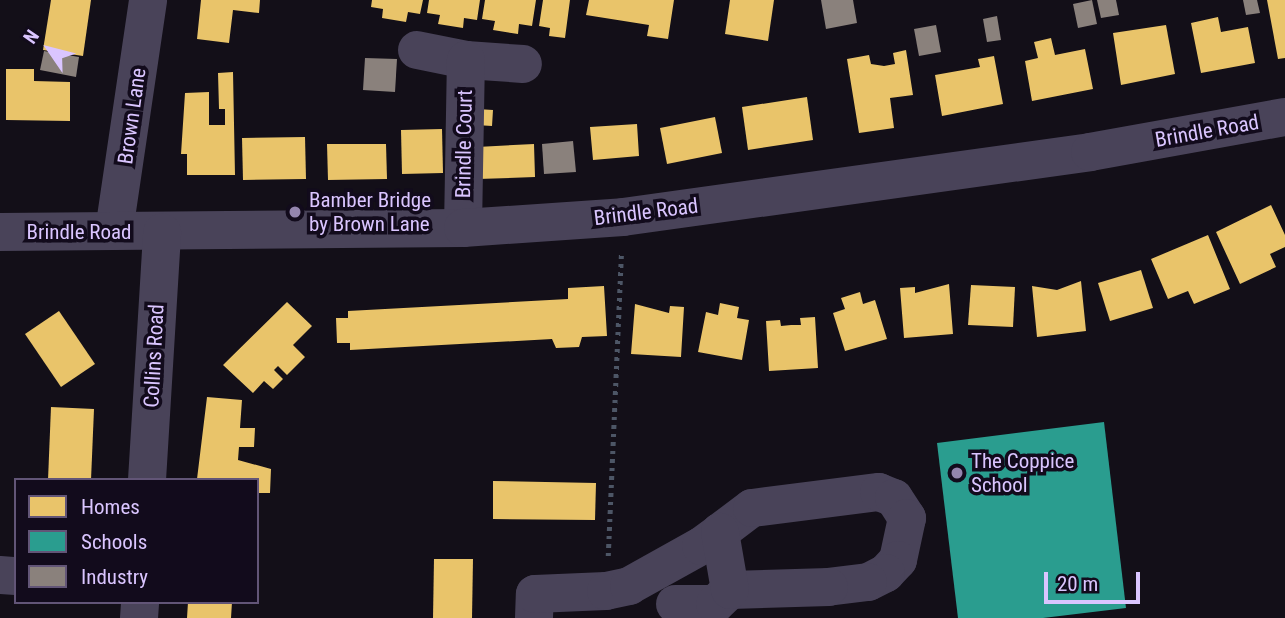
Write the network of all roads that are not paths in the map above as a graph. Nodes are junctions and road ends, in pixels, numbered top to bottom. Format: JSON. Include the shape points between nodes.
{"nodes":[{"id":1,"x":148,"y":0,"type":"edge"},
{"id":2,"x":417,"y":50,"type":"dead end"},
{"id":3,"x":466,"y":60,"type":"junction"},
{"id":4,"x":523,"y":64,"type":"dead end"},
{"id":5,"x":1285,"y":117,"type":"edge"},
{"id":6,"x":463,"y":228,"type":"junction"},
{"id":7,"x":114,"y":231,"type":"junction"},
{"id":8,"x":0,"y":232,"type":"edge"},
{"id":9,"x":162,"y":232,"type":"junction"},
{"id":10,"x":147,"y":478,"type":"edge"},
{"id":11,"x":720,"y":532,"type":"junction"},
{"id":12,"x":730,"y":590,"type":"junction"},
{"id":13,"x":675,"y":604,"type":"dead end"},
{"id":14,"x":534,"y":618,"type":"edge"}],
"edges":[{"from":1,"to":7,"type":"street","name":"Brown Lane"},
{"from":2,"to":3,"type":"street","name":"Brindle Court"},
{"from":3,"to":4,"type":"street","name":"Brindle Court"},
{"from":3,"to":6,"type":"street","name":"Brindle Court"},
{"from":5,"to":6,"type":"street","name":"Brindle Road","via":[[1090,152],[623,217]]},
{"from":6,"to":9,"type":"street","name":"Brindle Road"},
{"from":7,"to":8,"type":"street","name":"Brindle Road"},
{"from":7,"to":9,"type":"street","name":"Brindle Road"},
{"from":9,"to":10,"type":"street","name":"Collins Road"},
{"from":11,"to":12,"type":"street"},
{"from":11,"to":12,"type":"street","via":[[752,508],[879,492],[894,498],[907,518],[898,560],[868,582]]},
{"from":11,"to":14,"type":"street","via":[[629,586],[606,592],[535,594]]},
{"from":12,"to":13,"type":"street","via":[[715,604]]}]}
